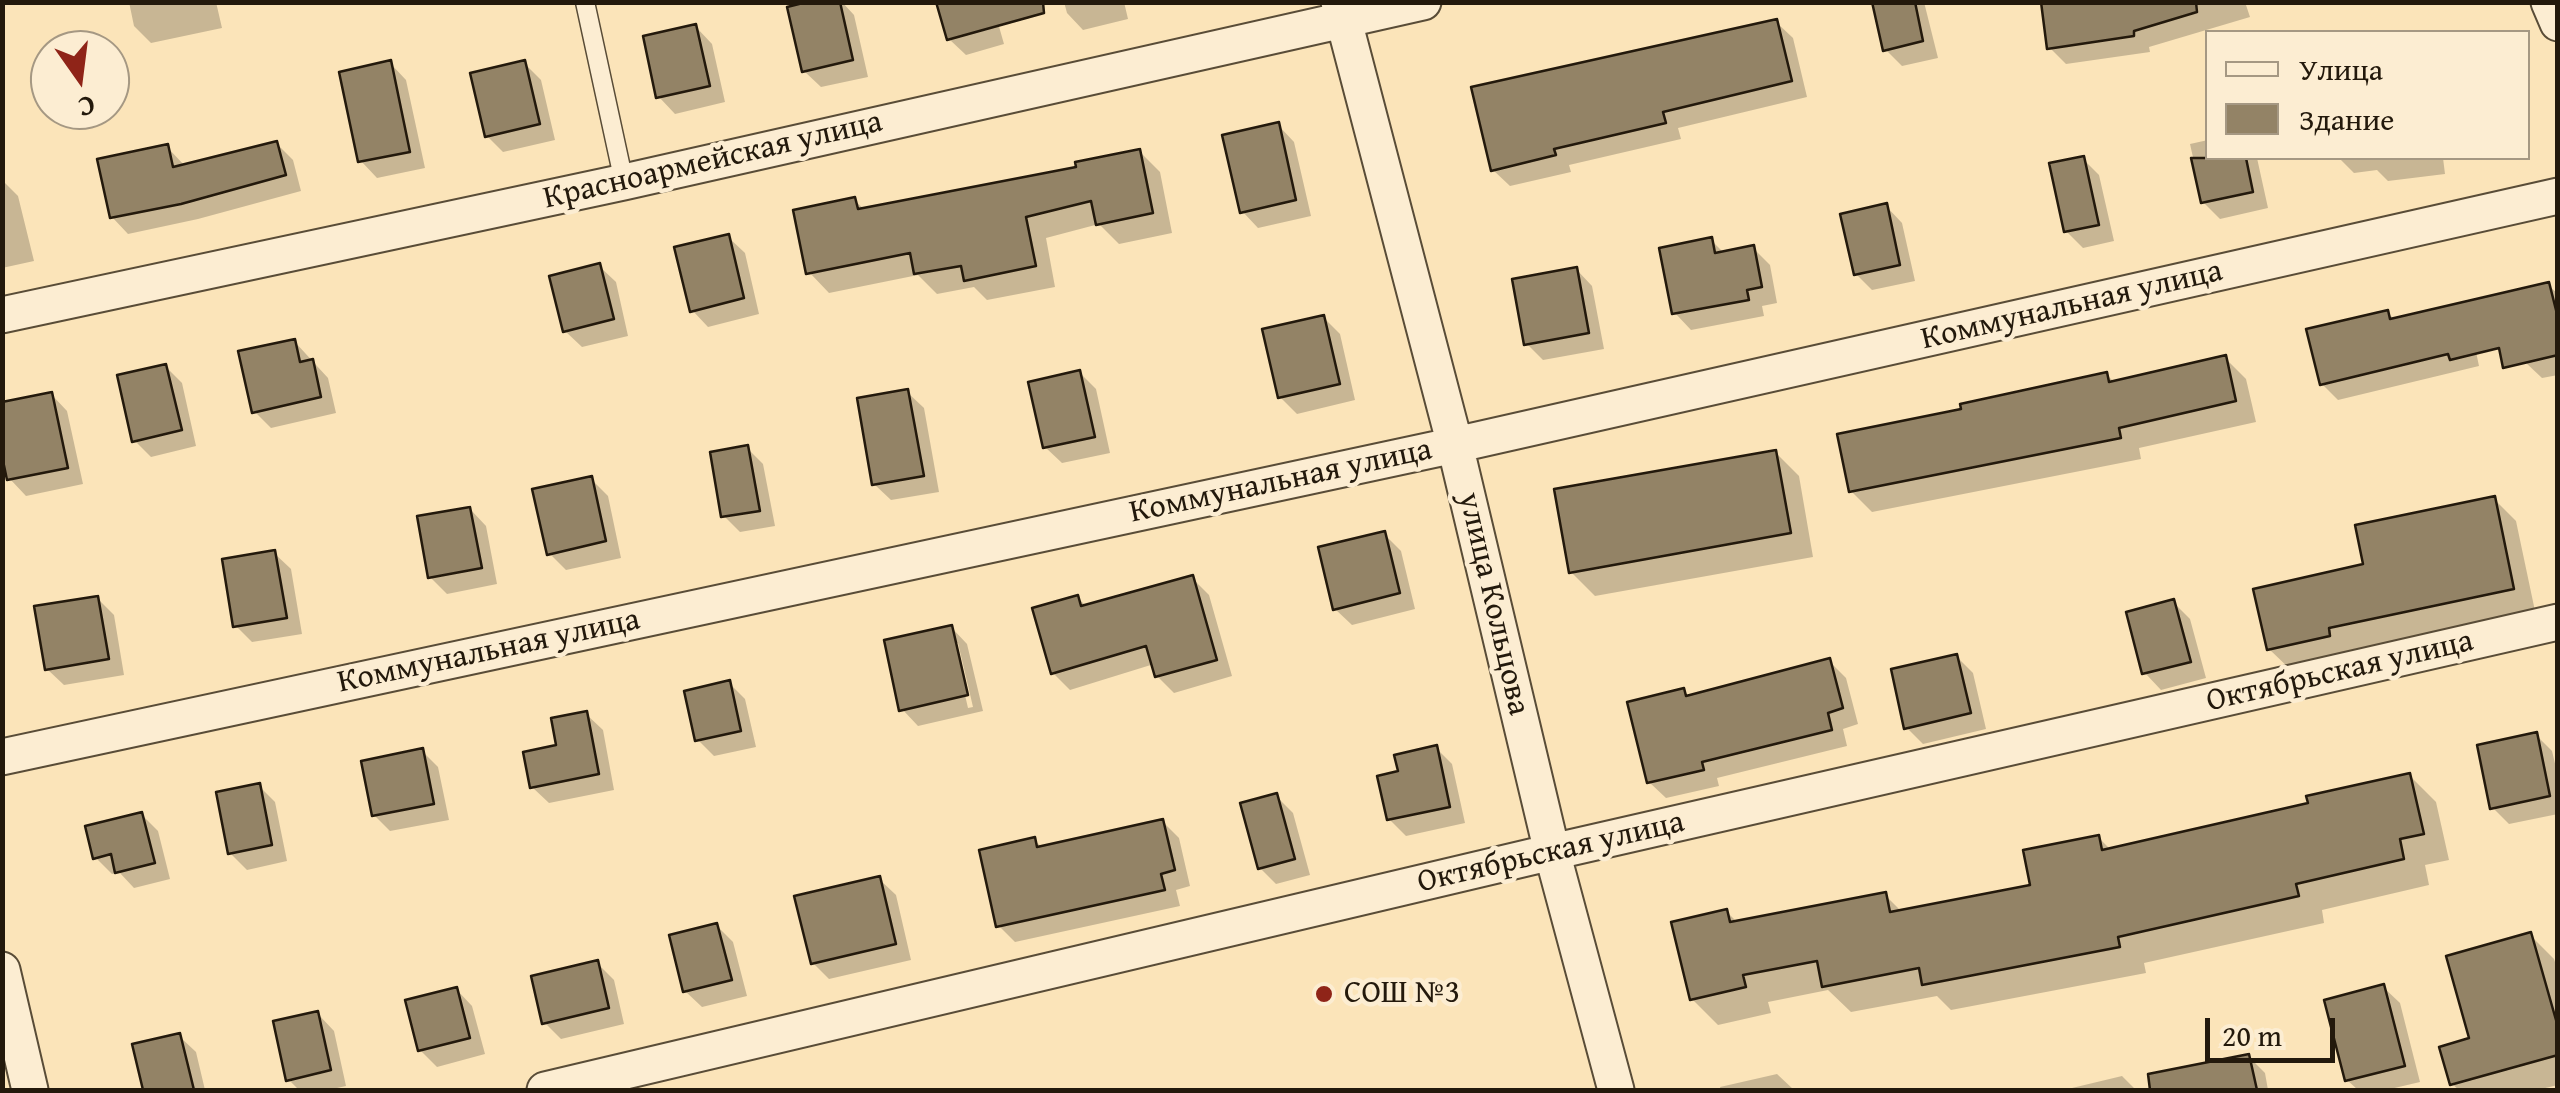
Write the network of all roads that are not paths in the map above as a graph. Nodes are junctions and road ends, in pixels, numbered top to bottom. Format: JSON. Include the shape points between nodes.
{"nodes":[{"id":1,"x":585,"y":2,"type":"edge"},
{"id":2,"x":1423,"y":2,"type":"edge"},
{"id":3,"x":2549,"y":2,"type":"edge"},
{"id":4,"x":1341,"y":11,"type":"edge"},
{"id":5,"x":2558,"y":23,"type":"edge"},
{"id":6,"x":624,"y":182,"type":"junction"},
{"id":7,"x":2558,"y":196,"type":"edge"},
{"id":8,"x":2,"y":315,"type":"edge"},
{"id":9,"x":1456,"y":445,"type":"junction"},
{"id":10,"x":2558,"y":622,"type":"edge"},
{"id":11,"x":2,"y":757,"type":"edge"},
{"id":12,"x":1552,"y":852,"type":"junction"},
{"id":13,"x":2,"y":970,"type":"edge"},
{"id":14,"x":30,"y":1090,"type":"edge"},
{"id":15,"x":545,"y":1090,"type":"edge"},
{"id":16,"x":1616,"y":1090,"type":"edge"}],
"edges":[{"from":1,"to":6,"type":"lane"},
{"from":2,"to":4,"type":"street","name":"Красноармейская улица"},
{"from":3,"to":5,"type":"street"},
{"from":4,"to":6,"type":"street","name":"Красноармейская улица"},
{"from":4,"to":9,"type":"street","name":"улица Кольцова"},
{"from":6,"to":8,"type":"street","name":"Красноармейская улица"},
{"from":7,"to":9,"type":"street","name":"Коммунальная улица"},
{"from":9,"to":11,"type":"street","name":"Коммунальная улица"},
{"from":9,"to":12,"type":"street","name":"улица Кольцова"},
{"from":10,"to":12,"type":"street","name":"Октябрьская улица"},
{"from":12,"to":15,"type":"street","name":"Октябрьская улица"},
{"from":12,"to":16,"type":"street","name":"улица Кольцова"},
{"from":13,"to":14,"type":"street"}]}
